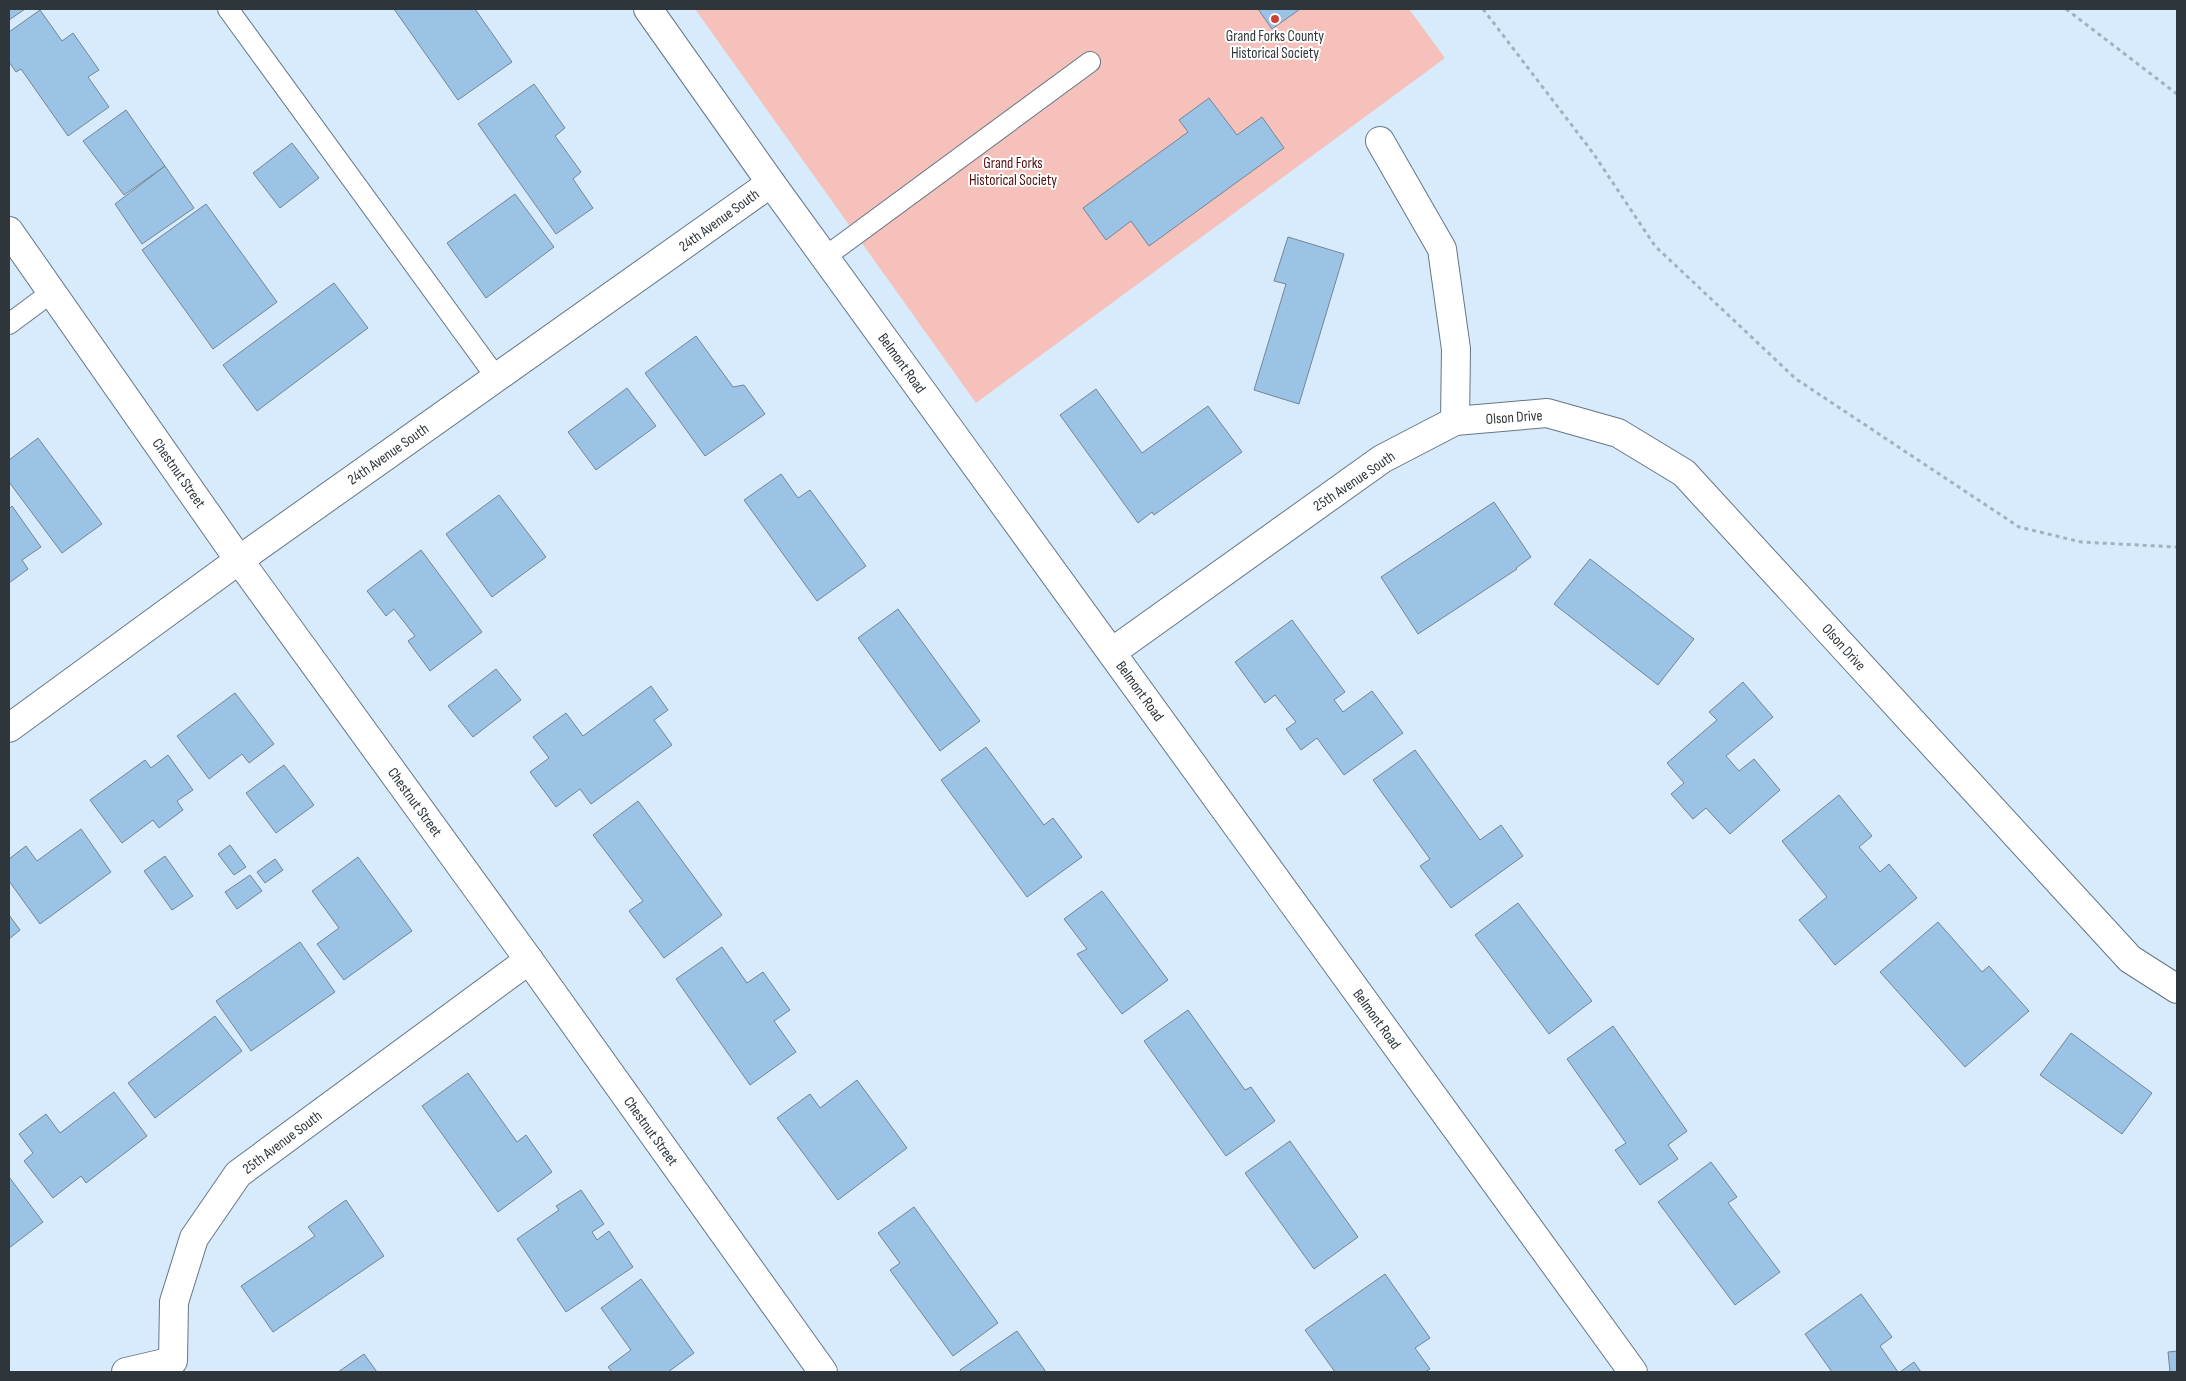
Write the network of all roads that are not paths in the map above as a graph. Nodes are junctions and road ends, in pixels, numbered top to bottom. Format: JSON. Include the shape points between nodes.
{"nodes":[{"id":1,"x":228,"y":9,"type":"edge"},
{"id":2,"x":648,"y":9,"type":"edge"},
{"id":3,"x":1090,"y":62,"type":"dead end"},
{"id":4,"x":1380,"y":141,"type":"dead end"},
{"id":5,"x":771,"y":183,"type":"junction"},
{"id":6,"x":9,"y":231,"type":"edge"},
{"id":7,"x":825,"y":257,"type":"junction"},
{"id":8,"x":52,"y":292,"type":"junction"},
{"id":9,"x":9,"y":324,"type":"edge"},
{"id":10,"x":496,"y":377,"type":"junction"},
{"id":11,"x":1456,"y":421,"type":"junction"},
{"id":12,"x":239,"y":560,"type":"junction"},
{"id":13,"x":1112,"y":652,"type":"junction"},
{"id":14,"x":9,"y":728,"type":"edge"},
{"id":15,"x":529,"y":960,"type":"junction"},
{"id":16,"x":2177,"y":989,"type":"edge"},
{"id":17,"x":175,"y":1367,"type":"edge"},
{"id":18,"x":126,"y":1372,"type":"edge"},
{"id":19,"x":823,"y":1372,"type":"edge"},
{"id":20,"x":1633,"y":1372,"type":"edge"}],
"edges":[{"from":1,"to":10,"type":"lane"},
{"from":2,"to":5,"type":"street","name":"Belmont Road"},
{"from":3,"to":7,"type":"lane"},
{"from":4,"to":11,"type":"street","via":[[1442,249],[1456,349]]},
{"from":5,"to":7,"type":"street","name":"Belmont Road"},
{"from":5,"to":10,"type":"street","name":"24th Avenue South"},
{"from":6,"to":8,"type":"street","name":"Chestnut Street"},
{"from":7,"to":13,"type":"street","name":"Belmont Road"},
{"from":8,"to":9,"type":"lane"},
{"from":8,"to":12,"type":"street","name":"Chestnut Street"},
{"from":10,"to":12,"type":"street","name":"24th Avenue South"},
{"from":11,"to":13,"type":"street","name":"25th Avenue South","via":[[1382,458]]},
{"from":11,"to":16,"type":"street","name":"Olson Drive","via":[[1547,413],[1618,433],[1684,473],[2130,959]]},
{"from":12,"to":14,"type":"street","name":"24th Avenue South"},
{"from":12,"to":15,"type":"street","name":"Chestnut Street"},
{"from":13,"to":20,"type":"street","name":"Belmont Road"},
{"from":15,"to":17,"type":"street","name":"25th Avenue South","via":[[238,1174],[194,1238],[174,1302]]},
{"from":15,"to":19,"type":"street","name":"Chestnut Street"},
{"from":17,"to":18,"type":"street","name":"25th Avenue South"}]}
